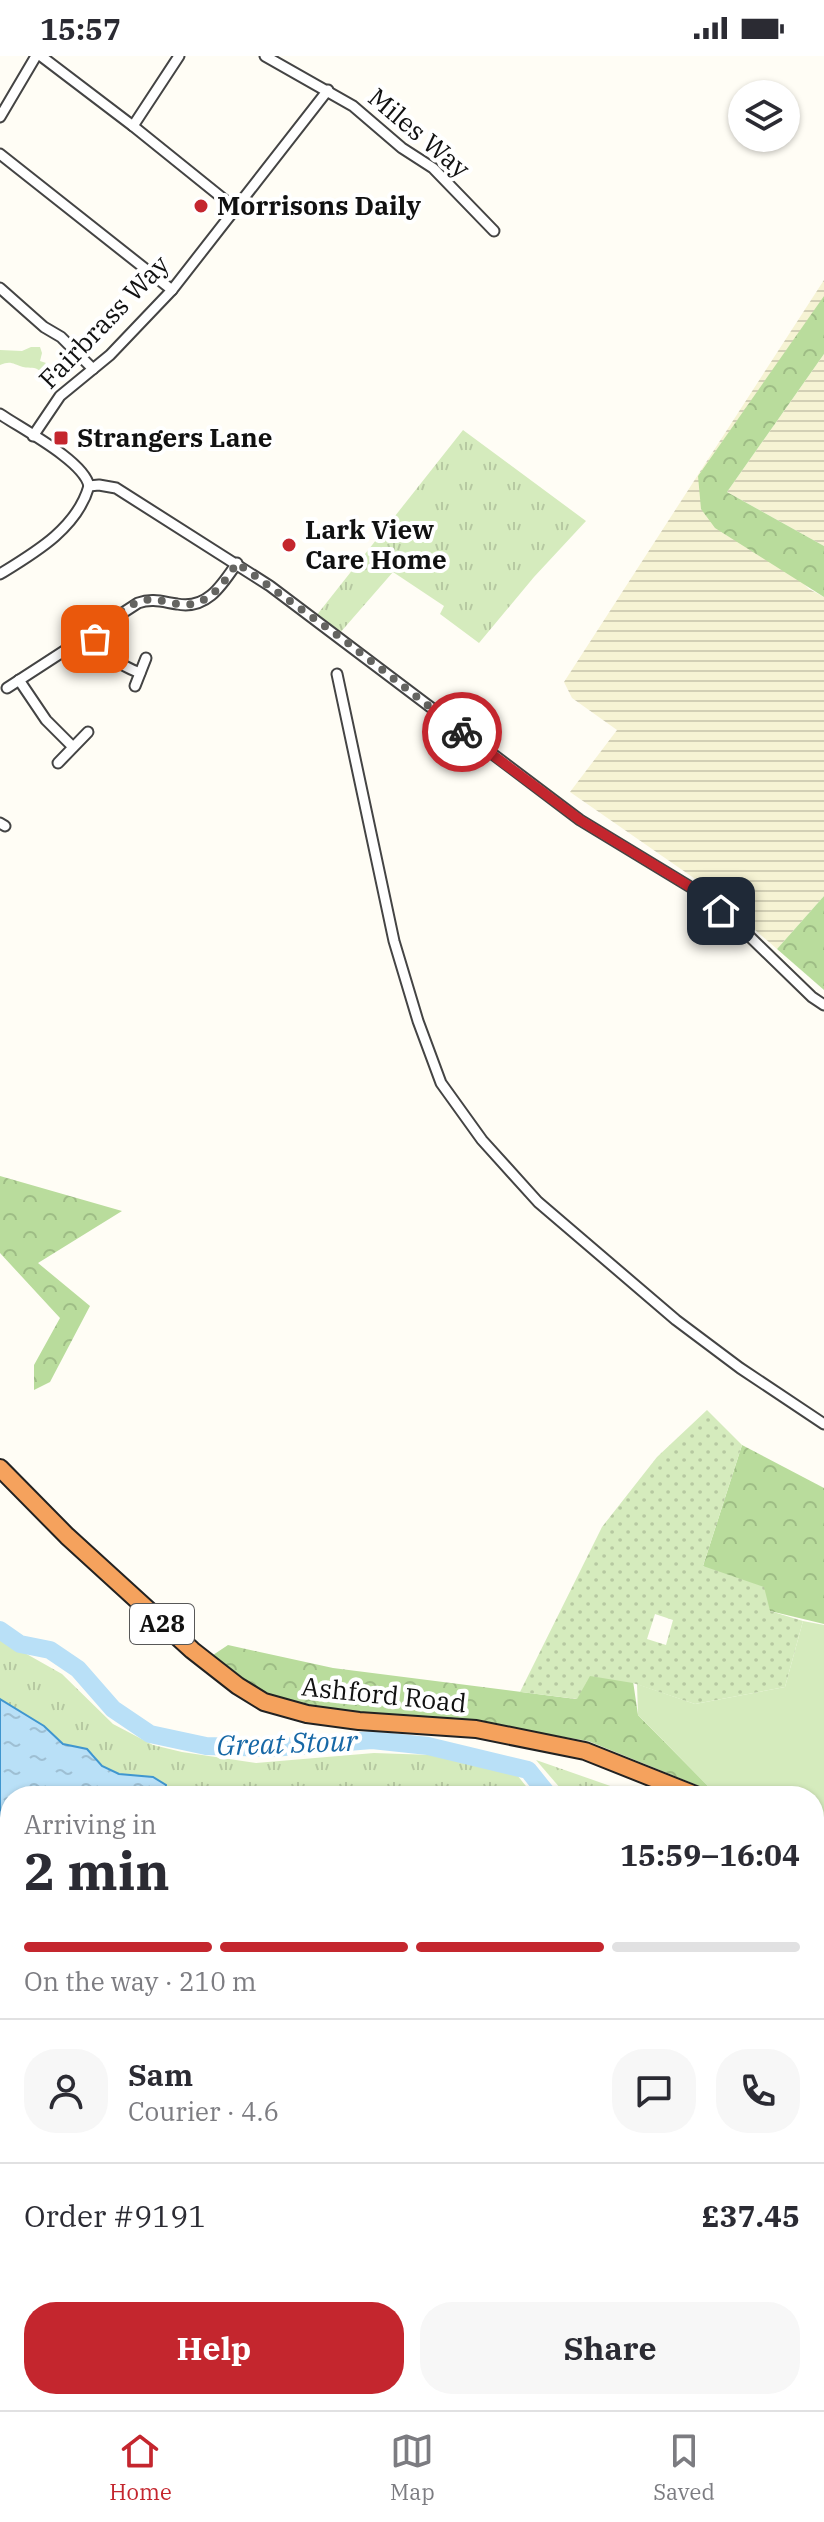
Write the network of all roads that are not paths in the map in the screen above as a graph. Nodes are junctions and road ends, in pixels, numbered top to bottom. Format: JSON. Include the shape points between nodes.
{"nodes":[{"id":1,"x":39,"y":56,"type":"edge"},
{"id":2,"x":179,"y":56,"type":"edge"},
{"id":3,"x":265,"y":56,"type":"edge"},
{"id":4,"x":328,"y":90,"type":"junction"},
{"id":5,"x":0,"y":117,"type":"edge"},
{"id":6,"x":133,"y":126,"type":"junction"},
{"id":7,"x":0,"y":154,"type":"edge"},
{"id":8,"x":236,"y":209,"type":"junction"},
{"id":9,"x":494,"y":231,"type":"dead end"},
{"id":10,"x":0,"y":288,"type":"edge"},
{"id":11,"x":172,"y":290,"type":"junction"},
{"id":12,"x":93,"y":369,"type":"junction"},
{"id":13,"x":0,"y":414,"type":"edge"},
{"id":14,"x":33,"y":436,"type":"junction"},
{"id":15,"x":89,"y":486,"type":"junction"},
{"id":16,"x":237,"y":563,"type":"junction"},
{"id":17,"x":0,"y":574,"type":"edge"},
{"id":18,"x":92,"y":633,"type":"junction"},
{"id":19,"x":146,"y":658,"type":"dead end"},
{"id":20,"x":140,"y":673,"type":"junction"},
{"id":21,"x":337,"y":674,"type":"dead end"},
{"id":22,"x":19,"y":680,"type":"junction"},
{"id":23,"x":135,"y":686,"type":"dead end"},
{"id":24,"x":7,"y":688,"type":"dead end"},
{"id":25,"x":88,"y":732,"type":"dead end"},
{"id":26,"x":73,"y":747,"type":"junction"},
{"id":27,"x":58,"y":763,"type":"dead end"},
{"id":28,"x":824,"y":1005,"type":"edge"},
{"id":29,"x":824,"y":1424,"type":"edge"},
{"id":30,"x":0,"y":1468,"type":"edge"},
{"id":31,"x":673,"y":1786,"type":"edge"}],
"edges":[{"from":1,"to":5,"type":"street"},
{"from":1,"to":6,"type":"street"},
{"from":2,"to":6,"type":"street"},
{"from":3,"to":4,"type":"street","name":"Miles Way"},
{"from":4,"to":8,"type":"street","name":"Fairbrass Way"},
{"from":4,"to":9,"type":"street","name":"Miles Way","via":[[433,168]]},
{"from":6,"to":8,"type":"street"},
{"from":7,"to":11,"type":"street"},
{"from":8,"to":11,"type":"street","name":"Fairbrass Way"},
{"from":10,"to":12,"type":"street"},
{"from":11,"to":12,"type":"street","name":"Fairbrass Way"},
{"from":12,"to":14,"type":"street","name":"Fairbrass Way","via":[[60,396]]},
{"from":13,"to":14,"type":"street"},
{"from":14,"to":15,"type":"street","via":[[75,464]]},
{"from":15,"to":16,"type":"street","via":[[116,488]]},
{"from":15,"to":17,"type":"street","via":[[63,529]]},
{"from":16,"to":18,"type":"street","via":[[208,599],[187,606],[147,600]]},
{"from":16,"to":28,"type":"street","via":[[580,820],[697,891]]},
{"from":18,"to":20,"type":"street","via":[[117,664]]},
{"from":18,"to":22,"type":"street"},
{"from":19,"to":20,"type":"street"},
{"from":20,"to":23,"type":"street"},
{"from":21,"to":29,"type":"street","via":[[394,941],[441,1083],[482,1140],[538,1202],[676,1320]]},
{"from":22,"to":24,"type":"street"},
{"from":22,"to":26,"type":"street","via":[[46,720]]},
{"from":25,"to":26,"type":"street"},
{"from":26,"to":27,"type":"street"},
{"from":30,"to":31,"type":"highway","name":"Ashford Road","number":"A28","via":[[181,1640],[264,1702],[307,1714],[476,1729],[585,1751]]}]}
